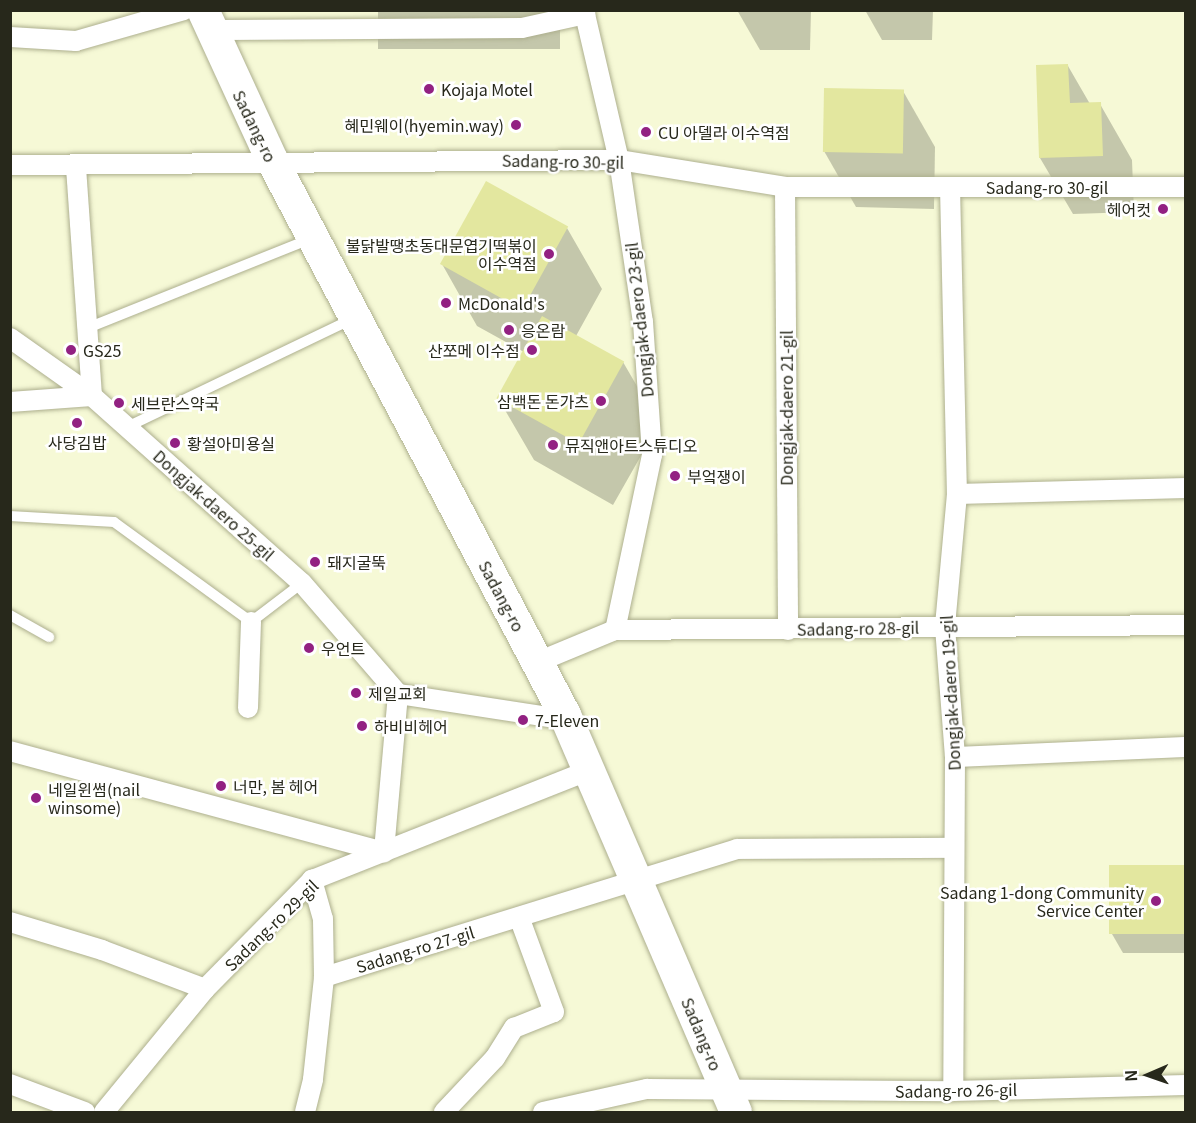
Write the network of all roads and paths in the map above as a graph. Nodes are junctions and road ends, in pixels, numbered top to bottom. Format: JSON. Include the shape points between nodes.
{"nodes":[{"id":1,"x":184,"y":10,"type":"edge"},
{"id":2,"x":585,"y":12,"type":"edge"},
{"id":3,"x":219,"y":27,"type":"edge"},
{"id":4,"x":10,"y":37,"type":"edge"},
{"id":5,"x":619,"y":160,"type":"junction"},
{"id":6,"x":273,"y":162,"type":"junction"},
{"id":7,"x":10,"y":165,"type":"edge"},
{"id":8,"x":76,"y":167,"type":"junction"},
{"id":9,"x":785,"y":187,"type":"junction"},
{"id":10,"x":950,"y":187,"type":"junction"},
{"id":11,"x":1185,"y":187,"type":"edge"},
{"id":12,"x":313,"y":238,"type":"junction"},
{"id":13,"x":355,"y":317,"type":"junction"},
{"id":14,"x":85,"y":330,"type":"junction"},
{"id":15,"x":10,"y":338,"type":"edge"},
{"id":16,"x":92,"y":396,"type":"junction"},
{"id":17,"x":10,"y":402,"type":"edge"},
{"id":18,"x":127,"y":427,"type":"junction"},
{"id":19,"x":1185,"y":488,"type":"edge"},
{"id":20,"x":957,"y":494,"type":"junction"},
{"id":21,"x":10,"y":516,"type":"edge"},
{"id":22,"x":302,"y":583,"type":"junction"},
{"id":23,"x":10,"y":615,"type":"edge"},
{"id":24,"x":250,"y":622,"type":"junction"},
{"id":25,"x":1185,"y":625,"type":"edge"},
{"id":26,"x":945,"y":627,"type":"junction"},
{"id":27,"x":615,"y":630,"type":"junction"},
{"id":28,"x":788,"y":630,"type":"junction"},
{"id":29,"x":49,"y":637,"type":"dead end"},
{"id":30,"x":537,"y":662,"type":"junction"},
{"id":31,"x":398,"y":694,"type":"junction"},
{"id":32,"x":248,"y":708,"type":"dead end"},
{"id":33,"x":567,"y":720,"type":"junction"},
{"id":34,"x":1185,"y":747,"type":"edge"},
{"id":35,"x":10,"y":751,"type":"edge"},
{"id":36,"x":955,"y":757,"type":"junction"},
{"id":37,"x":590,"y":770,"type":"junction"},
{"id":38,"x":952,"y":848,"type":"junction"},
{"id":39,"x":384,"y":852,"type":"junction"},
{"id":40,"x":312,"y":880,"type":"junction"},
{"id":41,"x":636,"y":881,"type":"junction"},
{"id":42,"x":519,"y":917,"type":"junction"},
{"id":43,"x":10,"y":922,"type":"edge"},
{"id":44,"x":324,"y":977,"type":"junction"},
{"id":45,"x":206,"y":989,"type":"junction"},
{"id":46,"x":10,"y":1084,"type":"edge"},
{"id":47,"x":1185,"y":1084,"type":"edge"},
{"id":48,"x":953,"y":1091,"type":"junction"},
{"id":49,"x":731,"y":1101,"type":"edge"},
{"id":50,"x":85,"y":1113,"type":"edge"},
{"id":51,"x":104,"y":1113,"type":"edge"},
{"id":52,"x":305,"y":1113,"type":"edge"},
{"id":53,"x":444,"y":1113,"type":"edge"},
{"id":54,"x":543,"y":1113,"type":"edge"}],
"edges":[{"from":1,"to":4,"type":"street","via":[[76,41]]},
{"from":2,"to":3,"type":"street","via":[[522,28]]},
{"from":2,"to":5,"type":"street","name":"Dongjak-daero 23-gil"},
{"from":3,"to":6,"type":"main road","name":"Sadang-ro"},
{"from":5,"to":6,"type":"street","name":"Sadang-ro 30-gil"},
{"from":5,"to":9,"type":"street","name":"Sadang-ro 30-gil"},
{"from":5,"to":27,"type":"street","name":"Dongjak-daero 23-gil","via":[[643,322],[652,455]]},
{"from":6,"to":8,"type":"street","name":"Sadang-ro 30-gil"},
{"from":6,"to":12,"type":"main road","name":"Sadang-ro"},
{"from":7,"to":8,"type":"street","name":"Sadang-ro 30-gil"},
{"from":8,"to":14,"type":"street"},
{"from":9,"to":10,"type":"street","name":"Sadang-ro 30-gil"},
{"from":9,"to":28,"type":"street","name":"Dongjak-daero 21-gil"},
{"from":10,"to":11,"type":"street","name":"Sadang-ro 30-gil"},
{"from":10,"to":20,"type":"street","name":"Dongjak-daero 19-gil"},
{"from":12,"to":13,"type":"main road","name":"Sadang-ro"},
{"from":12,"to":14,"type":"lane"},
{"from":13,"to":18,"type":"lane"},
{"from":13,"to":30,"type":"main road","name":"Sadang-ro"},
{"from":14,"to":16,"type":"street"},
{"from":15,"to":16,"type":"street","name":"Dongjak-daero 25-gil"},
{"from":16,"to":17,"type":"street"},
{"from":16,"to":18,"type":"street","name":"Dongjak-daero 25-gil"},
{"from":18,"to":22,"type":"street","name":"Dongjak-daero 25-gil"},
{"from":19,"to":20,"type":"street"},
{"from":20,"to":26,"type":"street","name":"Dongjak-daero 19-gil"},
{"from":21,"to":24,"type":"lane","via":[[114,522]]},
{"from":22,"to":24,"type":"lane"},
{"from":22,"to":31,"type":"street","name":"Dongjak-daero 25-gil"},
{"from":23,"to":29,"type":"lane"},
{"from":24,"to":32,"type":"street"},
{"from":25,"to":26,"type":"street","name":"Sadang-ro 28-gil"},
{"from":26,"to":28,"type":"street","name":"Sadang-ro 28-gil"},
{"from":26,"to":36,"type":"street","name":"Dongjak-daero 19-gil"},
{"from":27,"to":28,"type":"street","name":"Sadang-ro 28-gil"},
{"from":27,"to":30,"type":"street","name":"Sadang-ro 28-gil"},
{"from":30,"to":33,"type":"main road","name":"Sadang-ro"},
{"from":31,"to":33,"type":"street"},
{"from":31,"to":39,"type":"street"},
{"from":33,"to":37,"type":"main road","name":"Sadang-ro"},
{"from":34,"to":36,"type":"street"},
{"from":35,"to":39,"type":"street"},
{"from":36,"to":38,"type":"street","name":"Dongjak-daero 19-gil"},
{"from":37,"to":39,"type":"street","name":"Sadang-ro 29-gil"},
{"from":37,"to":41,"type":"main road","name":"Sadang-ro"},
{"from":38,"to":41,"type":"street","via":[[737,849]]},
{"from":38,"to":48,"type":"street","name":"Dongjak-daero 19-gil"},
{"from":39,"to":40,"type":"street","name":"Sadang-ro 29-gil"},
{"from":40,"to":44,"type":"street","via":[[323,919]]},
{"from":40,"to":45,"type":"street","name":"Sadang-ro 29-gil"},
{"from":41,"to":42,"type":"street","name":"Sadang-ro 27-gil"},
{"from":41,"to":49,"type":"main road","name":"Sadang-ro"},
{"from":42,"to":44,"type":"street","name":"Sadang-ro 27-gil"},
{"from":42,"to":53,"type":"street","via":[[554,1012],[514,1028],[495,1058]]},
{"from":43,"to":45,"type":"street","via":[[102,950]]},
{"from":44,"to":52,"type":"street","via":[[313,1079]]},
{"from":45,"to":51,"type":"street","name":"Sadang-ro 29-gil"},
{"from":46,"to":50,"type":"street"},
{"from":47,"to":48,"type":"street","name":"Sadang-ro 26-gil"},
{"from":48,"to":49,"type":"street","name":"Sadang-ro 26-gil"},
{"from":49,"to":54,"type":"street","name":"Sadang-ro","via":[[647,1089]]}]}
